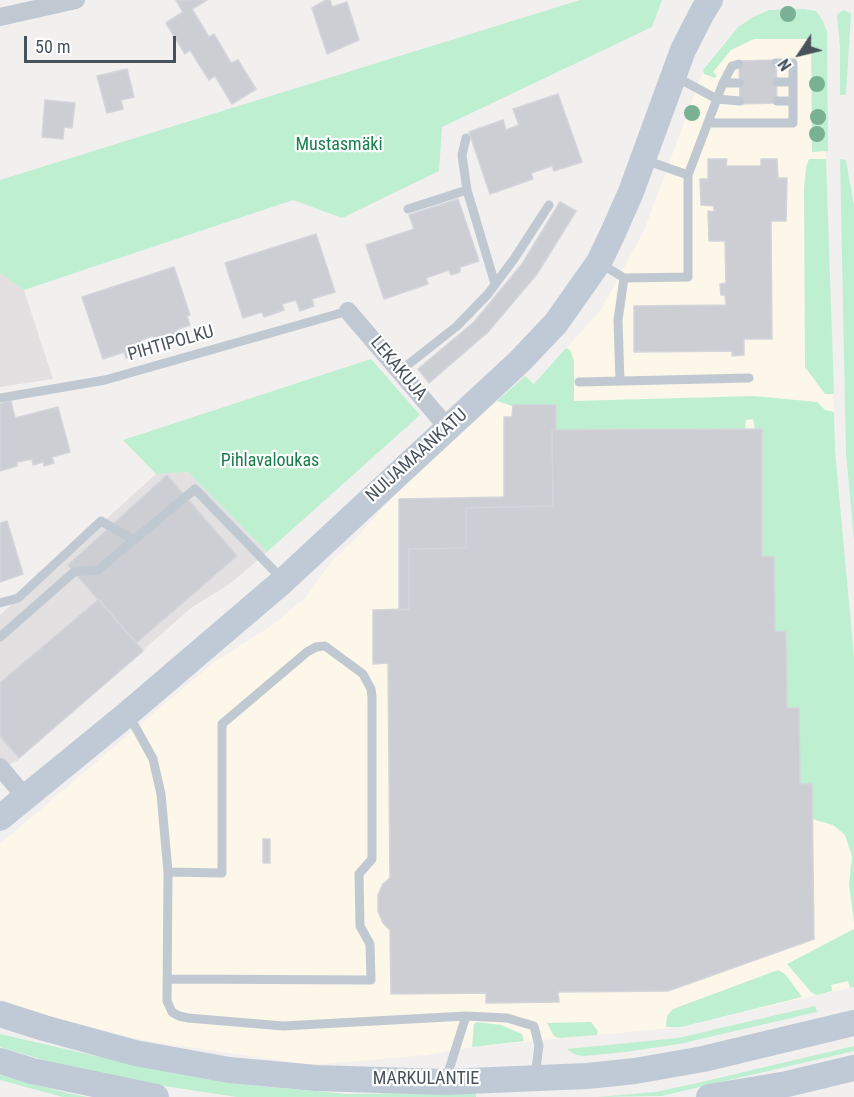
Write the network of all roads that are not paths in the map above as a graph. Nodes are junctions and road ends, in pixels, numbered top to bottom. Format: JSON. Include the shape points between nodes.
{"nodes":[{"id":1,"x":76,"y":0,"type":"edge"},
{"id":2,"x":710,"y":0,"type":"edge"},
{"id":3,"x":0,"y":17,"type":"edge"},
{"id":4,"x":776,"y":63,"type":"dead end"},
{"id":5,"x":739,"y":64,"type":"dead end"},
{"id":6,"x":673,"y":75,"type":"junction"},
{"id":7,"x":777,"y":82,"type":"dead end"},
{"id":8,"x":793,"y":82,"type":"junction"},
{"id":9,"x":723,"y":83,"type":"junction"},
{"id":10,"x":740,"y":83,"type":"dead end"},
{"id":11,"x":717,"y":99,"type":"junction"},
{"id":12,"x":740,"y":101,"type":"dead end"},
{"id":13,"x":777,"y":101,"type":"dead end"},
{"id":14,"x":793,"y":101,"type":"junction"},
{"id":15,"x":709,"y":123,"type":"junction"},
{"id":16,"x":466,"y":138,"type":"dead end"},
{"id":17,"x":643,"y":160,"type":"junction"},
{"id":18,"x":688,"y":175,"type":"junction"},
{"id":19,"x":467,"y":190,"type":"junction"},
{"id":20,"x":549,"y":205,"type":"dead end"},
{"id":21,"x":408,"y":209,"type":"dead end"},
{"id":22,"x":599,"y":262,"type":"junction"},
{"id":23,"x":624,"y":278,"type":"junction"},
{"id":24,"x":495,"y":284,"type":"junction"},
{"id":25,"x":348,"y":311,"type":"joint"},
{"id":26,"x":400,"y":371,"type":"junction"},
{"id":27,"x":749,"y":378,"type":"dead end"},
{"id":28,"x":620,"y":381,"type":"junction"},
{"id":29,"x":579,"y":382,"type":"dead end"},
{"id":30,"x":0,"y":398,"type":"edge"},
{"id":31,"x":448,"y":428,"type":"junction"},
{"id":32,"x":134,"y":540,"type":"junction"},
{"id":33,"x":283,"y":581,"type":"junction"},
{"id":34,"x":0,"y":603,"type":"edge"},
{"id":35,"x":0,"y":637,"type":"edge"},
{"id":36,"x":126,"y":714,"type":"junction"},
{"id":37,"x":0,"y":767,"type":"edge"},
{"id":38,"x":25,"y":797,"type":"junction"},
{"id":39,"x":0,"y":818,"type":"edge"},
{"id":40,"x":168,"y":872,"type":"junction"},
{"id":41,"x":167,"y":979,"type":"junction"},
{"id":42,"x":0,"y":1014,"type":"edge"},
{"id":43,"x":466,"y":1016,"type":"junction"},
{"id":44,"x":854,"y":1023,"type":"edge"},
{"id":45,"x":0,"y":1061,"type":"edge"},
{"id":46,"x":854,"y":1068,"type":"edge"},
{"id":47,"x":445,"y":1082,"type":"junction"},
{"id":48,"x":535,"y":1088,"type":"edge"},
{"id":49,"x":156,"y":1097,"type":"edge"},
{"id":50,"x":709,"y":1097,"type":"edge"}],
"edges":[{"from":1,"to":3,"type":"street"},
{"from":2,"to":6,"type":"main road","name":"NUIJAMAANKATU"},
{"from":4,"to":8,"type":"lane","via":[[793,63]]},
{"from":5,"to":9,"type":"lane","via":[[732,66]]},
{"from":6,"to":11,"type":"lane"},
{"from":6,"to":17,"type":"main road","name":"NUIJAMAANKATU"},
{"from":7,"to":8,"type":"lane"},
{"from":8,"to":14,"type":"lane"},
{"from":9,"to":10,"type":"lane"},
{"from":9,"to":11,"type":"lane"},
{"from":11,"to":12,"type":"lane"},
{"from":11,"to":15,"type":"lane"},
{"from":13,"to":14,"type":"lane"},
{"from":14,"to":15,"type":"lane","via":[[793,123]]},
{"from":15,"to":18,"type":"lane"},
{"from":16,"to":19,"type":"lane","via":[[462,155]]},
{"from":17,"to":18,"type":"lane"},
{"from":17,"to":22,"type":"main road","name":"NUIJAMAANKATU"},
{"from":18,"to":23,"type":"lane","via":[[688,276]]},
{"from":19,"to":21,"type":"lane"},
{"from":19,"to":24,"type":"lane"},
{"from":20,"to":24,"type":"lane"},
{"from":22,"to":23,"type":"lane"},
{"from":22,"to":31,"type":"main road","name":"NUIJAMAANKATU","via":[[556,323]]},
{"from":23,"to":28,"type":"lane","via":[[618,320]]},
{"from":24,"to":26,"type":"lane","via":[[457,326]]},
{"from":25,"to":26,"type":"street","name":"LEKAKUJA"},
{"from":25,"to":30,"type":"lane","name":"PIHTIPOLKU","via":[[105,380]]},
{"from":26,"to":31,"type":"street","name":"LEKAKUJA"},
{"from":27,"to":28,"type":"lane"},
{"from":28,"to":29,"type":"lane"},
{"from":31,"to":33,"type":"main road","name":"NUIJAMAANKATU"},
{"from":32,"to":33,"type":"lane","via":[[195,489]]},
{"from":32,"to":34,"type":"lane","via":[[101,521],[18,598]]},
{"from":32,"to":35,"type":"lane","via":[[98,570],[74,572]]},
{"from":33,"to":36,"type":"main road","name":"NUIJAMAANKATU"},
{"from":36,"to":38,"type":"main road","name":"NUIJAMAANKATU"},
{"from":36,"to":40,"type":"lane","via":[[153,759],[159,780]]},
{"from":37,"to":38,"type":"street"},
{"from":38,"to":39,"type":"main road","name":"NUIJAMAANKATU"},
{"from":40,"to":41,"type":"lane"},
{"from":40,"to":41,"type":"lane","via":[[222,873],[222,724],[316,647],[325,646],[363,674],[371,688],[372,859],[359,874],[360,926],[370,944],[371,980]]},
{"from":41,"to":43,"type":"lane","via":[[169,1007],[188,1018],[282,1026]]},
{"from":42,"to":47,"type":"main road","name":"MARKULANTIE","via":[[135,1053],[229,1070],[316,1078]]},
{"from":43,"to":47,"type":"lane"},
{"from":43,"to":48,"type":"lane","via":[[507,1018],[534,1026],[539,1046]]},
{"from":44,"to":48,"type":"main road","name":"MARKULANTIE","via":[[671,1065],[587,1076]]},
{"from":45,"to":49,"type":"main road"},
{"from":46,"to":50,"type":"main road"},
{"from":47,"to":48,"type":"main road","name":"MARKULANTIE"}]}
